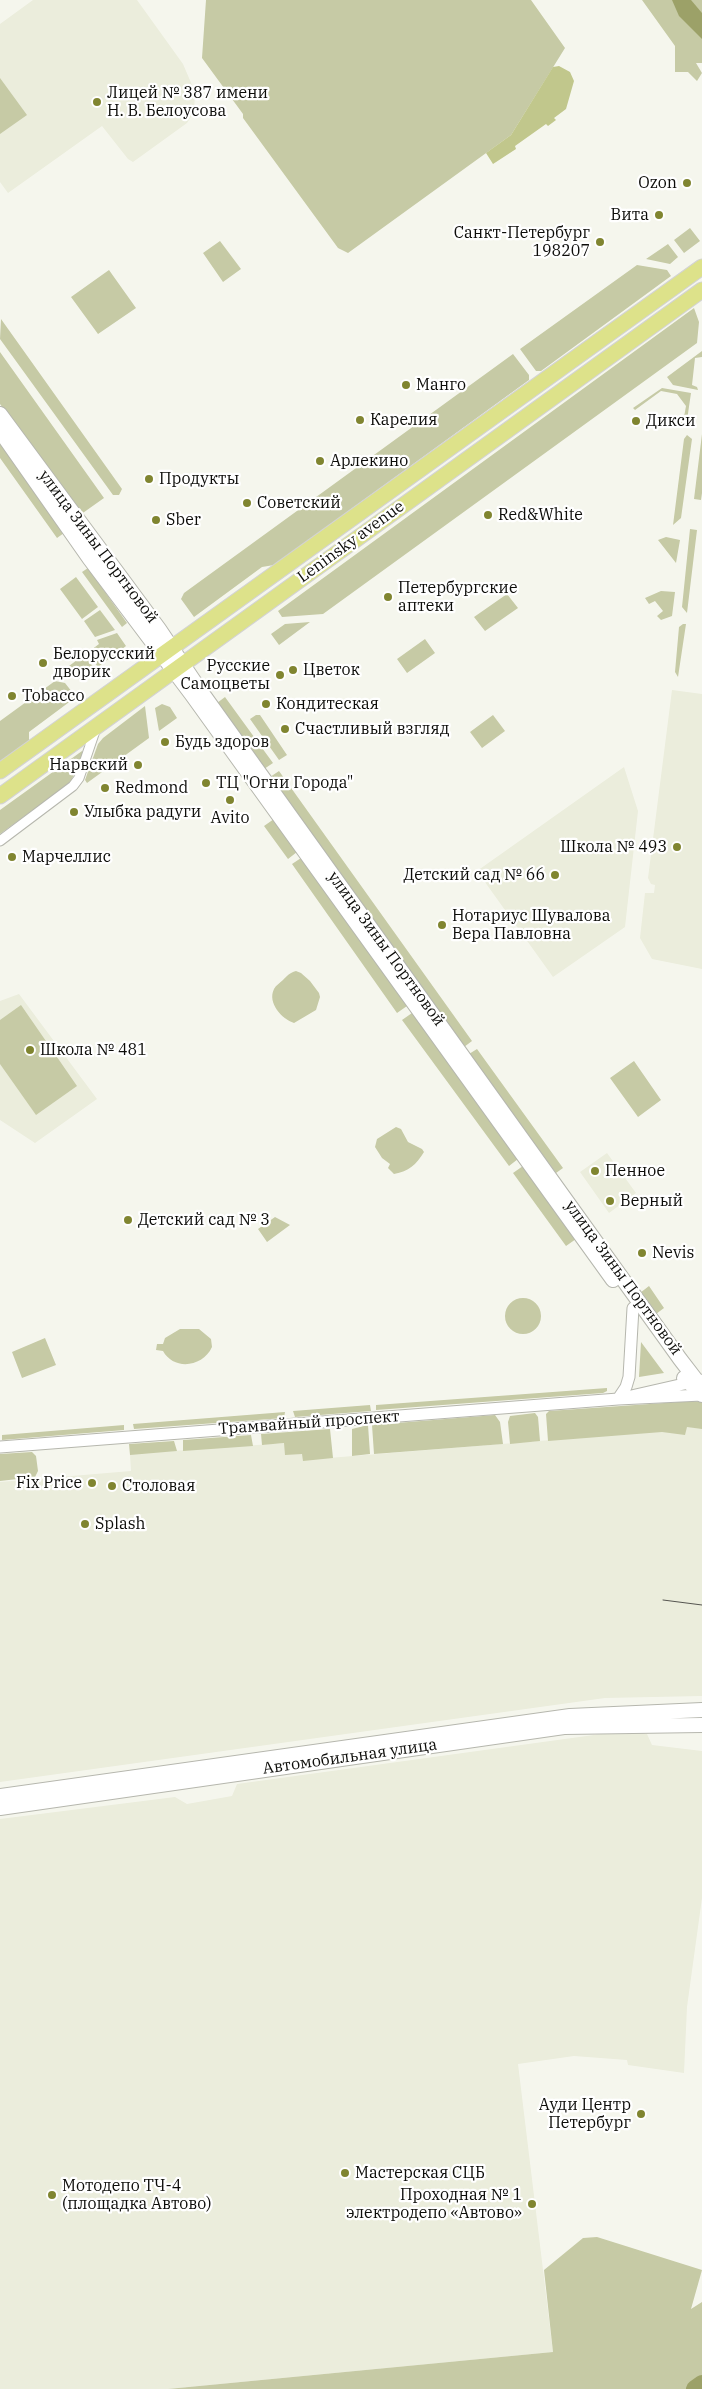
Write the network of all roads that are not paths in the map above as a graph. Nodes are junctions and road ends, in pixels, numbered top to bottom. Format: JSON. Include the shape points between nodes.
{"nodes":[{"id":1,"x":702,"y":267,"type":"edge"},
{"id":2,"x":702,"y":290,"type":"edge"},
{"id":3,"x":0,"y":414,"type":"edge"},
{"id":4,"x":0,"y":431,"type":"edge"},
{"id":5,"x":166,"y":651,"type":"junction"},
{"id":6,"x":178,"y":667,"type":"junction"},
{"id":7,"x":97,"y":726,"type":"junction"},
{"id":8,"x":0,"y":771,"type":"edge"},
{"id":9,"x":0,"y":796,"type":"edge"},
{"id":10,"x":0,"y":841,"type":"edge"},
{"id":11,"x":633,"y":1308,"type":"junction"},
{"id":12,"x":696,"y":1382,"type":"edge"},
{"id":13,"x":702,"y":1395,"type":"edge"},
{"id":14,"x":618,"y":1398,"type":"junction"},
{"id":15,"x":0,"y":1447,"type":"edge"},
{"id":16,"x":702,"y":1710,"type":"edge"},
{"id":17,"x":702,"y":1725,"type":"edge"},
{"id":18,"x":0,"y":1796,"type":"edge"},
{"id":19,"x":0,"y":1808,"type":"edge"}],
"edges":[{"from":1,"to":5,"type":"main road","name":"Leninsky avenue"},
{"from":2,"to":6,"type":"main road","name":"Leninsky avenue"},
{"from":3,"to":5,"type":"main road","name":"улица Зины Портновой"},
{"from":4,"to":5,"type":"main road","name":"улица Зины Портновой"},
{"from":5,"to":6,"type":"main road","name":"улица Зины Портновой"},
{"from":5,"to":8,"type":"main road","name":"Leninsky avenue"},
{"from":6,"to":7,"type":"main road","name":"Leninsky avenue"},
{"from":6,"to":11,"type":"main road","name":"улица Зины Портновой"},
{"from":6,"to":12,"type":"main road","name":"улица Зины Портновой"},
{"from":7,"to":9,"type":"main road","name":"Leninsky avenue"},
{"from":7,"to":10,"type":"street","via":[[79,778],[73,786]]},
{"from":11,"to":12,"type":"main road","name":"улица Зины Портновой"},
{"from":11,"to":14,"type":"street","via":[[629,1377]]},
{"from":12,"to":13,"type":"main road","name":"улица Зины Портновой"},
{"from":12,"to":14,"type":"street","name":"Трамвайный проспект"},
{"from":13,"to":14,"type":"street","name":"Трамвайный проспект"},
{"from":14,"to":15,"type":"street","name":"Трамвайный проспект"},
{"from":16,"to":18,"type":"main road","name":"Автомобильная улица","via":[[570,1716]]},
{"from":17,"to":19,"type":"main road","name":"Автомобильная улица","via":[[564,1726]]}]}
